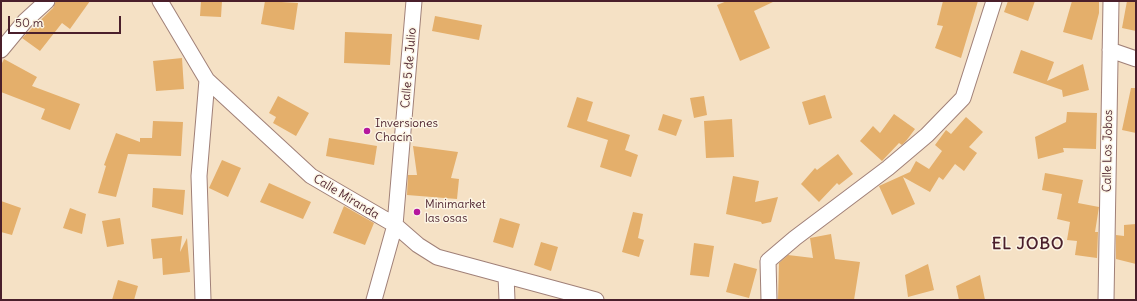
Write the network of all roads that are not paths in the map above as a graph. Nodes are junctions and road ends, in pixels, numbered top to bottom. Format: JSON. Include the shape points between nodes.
{"nodes":[{"id":1,"x":47,"y":1,"type":"edge"},
{"id":2,"x":160,"y":1,"type":"edge"},
{"id":3,"x":414,"y":1,"type":"edge"},
{"id":4,"x":994,"y":1,"type":"edge"},
{"id":5,"x":1111,"y":1,"type":"edge"},
{"id":6,"x":1,"y":50,"type":"edge"},
{"id":7,"x":1110,"y":50,"type":"junction"},
{"id":8,"x":1136,"y":59,"type":"edge"},
{"id":9,"x":207,"y":80,"type":"junction"},
{"id":10,"x":395,"y":225,"type":"junction"},
{"id":11,"x":506,"y":276,"type":"junction"},
{"id":12,"x":203,"y":300,"type":"edge"},
{"id":13,"x":374,"y":300,"type":"edge"},
{"id":14,"x":507,"y":300,"type":"edge"},
{"id":15,"x":596,"y":300,"type":"edge"},
{"id":16,"x":769,"y":300,"type":"edge"},
{"id":17,"x":1106,"y":300,"type":"edge"}],
"edges":[{"from":1,"to":6,"type":"street","via":[[25,21]]},
{"from":2,"to":9,"type":"street","name":"Calle Miranda"},
{"from":3,"to":10,"type":"street","name":"Calle 5 de Julio"},
{"from":4,"to":16,"type":"street","via":[[963,98],[928,135],[768,261]]},
{"from":5,"to":7,"type":"street","name":"Calle Los Jobos"},
{"from":7,"to":8,"type":"street"},
{"from":7,"to":17,"type":"street","name":"Calle Los Jobos"},
{"from":9,"to":10,"type":"street","name":"Calle Miranda","via":[[310,176]]},
{"from":9,"to":12,"type":"street","via":[[199,176]]},
{"from":10,"to":11,"type":"street","name":"Calle Miranda","via":[[437,257]]},
{"from":10,"to":13,"type":"street","name":"Calle 5 de Julio"},
{"from":11,"to":14,"type":"street"},
{"from":11,"to":15,"type":"street","name":"Calle Miranda"}]}
